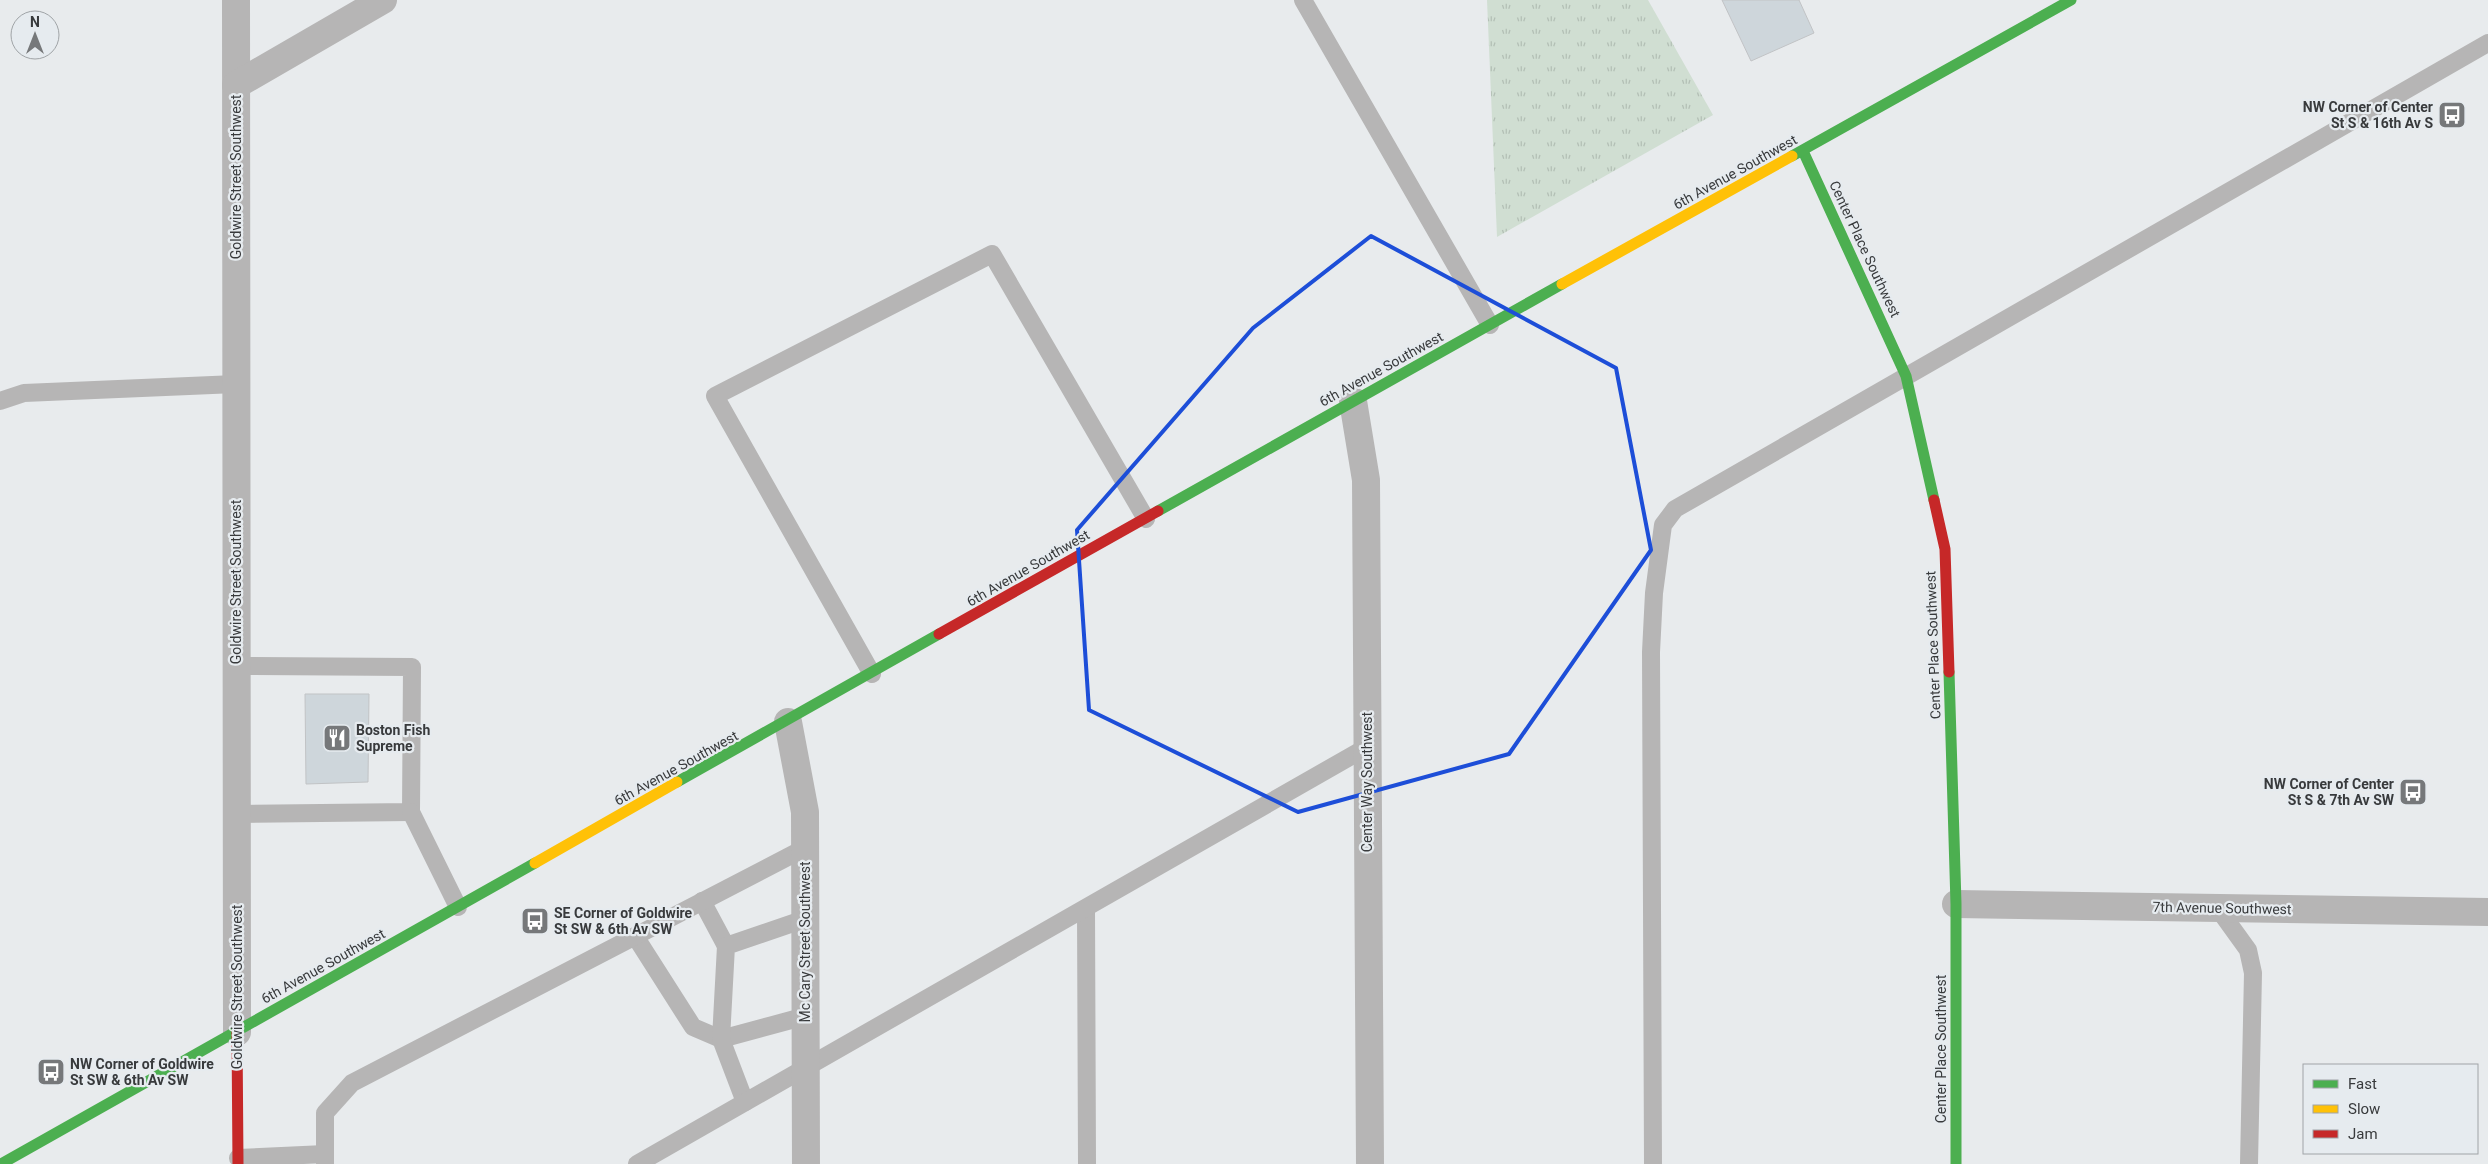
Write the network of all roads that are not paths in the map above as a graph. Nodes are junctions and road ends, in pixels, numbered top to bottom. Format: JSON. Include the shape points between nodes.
{"nodes":[{"id":1,"x":236,"y":0,"type":"edge"},
{"id":2,"x":383,"y":0,"type":"edge"},
{"id":3,"x":1303,"y":0,"type":"edge"},
{"id":4,"x":2071,"y":0,"type":"edge"},
{"id":5,"x":2488,"y":43,"type":"edge"},
{"id":6,"x":236,"y":85,"type":"junction"},
{"id":7,"x":1803,"y":151,"type":"junction"},
{"id":8,"x":1490,"y":325,"type":"junction"},
{"id":9,"x":1906,"y":376,"type":"junction"},
{"id":10,"x":236,"y":384,"type":"junction"},
{"id":11,"x":0,"y":401,"type":"edge"},
{"id":12,"x":1353,"y":401,"type":"junction"},
{"id":13,"x":1146,"y":519,"type":"junction"},
{"id":14,"x":236,"y":666,"type":"junction"},
{"id":15,"x":872,"y":674,"type":"junction"},
{"id":16,"x":788,"y":722,"type":"junction"},
{"id":17,"x":1367,"y":747,"type":"junction"},
{"id":18,"x":411,"y":812,"type":"junction"},
{"id":19,"x":237,"y":814,"type":"junction"},
{"id":20,"x":805,"y":848,"type":"junction"},
{"id":21,"x":702,"y":901,"type":"junction"},
{"id":22,"x":1956,"y":904,"type":"junction"},
{"id":23,"x":458,"y":907,"type":"junction"},
{"id":24,"x":2217,"y":907,"type":"junction"},
{"id":25,"x":1086,"y":909,"type":"junction"},
{"id":26,"x":2488,"y":912,"type":"edge"},
{"id":27,"x":805,"y":919,"type":"junction"},
{"id":28,"x":635,"y":936,"type":"junction"},
{"id":29,"x":726,"y":946,"type":"junction"},
{"id":30,"x":806,"y":1016,"type":"junction"},
{"id":31,"x":237,"y":1032,"type":"junction"},
{"id":32,"x":721,"y":1039,"type":"junction"},
{"id":33,"x":806,"y":1067,"type":"junction"},
{"id":34,"x":745,"y":1102,"type":"junction"},
{"id":35,"x":325,"y":1159,"type":"edge"},
{"id":36,"x":238,"y":1161,"type":"edge"},
{"id":37,"x":1,"y":1164,"type":"edge"},
{"id":38,"x":637,"y":1164,"type":"edge"},
{"id":39,"x":806,"y":1164,"type":"edge"},
{"id":40,"x":1087,"y":1164,"type":"edge"},
{"id":41,"x":1370,"y":1164,"type":"edge"},
{"id":42,"x":1653,"y":1164,"type":"edge"},
{"id":43,"x":1956,"y":1164,"type":"edge"},
{"id":44,"x":2249,"y":1164,"type":"edge"}],
"edges":[{"from":1,"to":6,"type":"street","name":"Goldwire Street Southwest"},
{"from":2,"to":6,"type":"street"},
{"from":3,"to":8,"type":"lane"},
{"from":4,"to":7,"type":"main road","name":"6th Avenue Southwest"},
{"from":5,"to":9,"type":"lane"},
{"from":6,"to":10,"type":"street","name":"Goldwire Street Southwest"},
{"from":7,"to":8,"type":"main road","name":"6th Avenue Southwest"},
{"from":7,"to":9,"type":"main road","name":"Center Place Southwest"},
{"from":8,"to":12,"type":"main road","name":"6th Avenue Southwest"},
{"from":9,"to":22,"type":"main road","name":"Center Place Southwest","via":[[1946,549]]},
{"from":9,"to":42,"type":"lane","via":[[1674,509],[1663,525],[1654,593],[1651,652]]},
{"from":10,"to":11,"type":"lane","via":[[24,393]]},
{"from":10,"to":14,"type":"street","name":"Goldwire Street Southwest"},
{"from":12,"to":13,"type":"main road","name":"6th Avenue Southwest"},
{"from":12,"to":17,"type":"street","name":"Center Way Southwest","via":[[1366,480]]},
{"from":13,"to":15,"type":"main road","name":"6th Avenue Southwest"},
{"from":13,"to":15,"type":"lane","via":[[992,254],[715,396]]},
{"from":14,"to":18,"type":"lane","via":[[412,667]]},
{"from":14,"to":19,"type":"street","name":"Goldwire Street Southwest"},
{"from":15,"to":16,"type":"main road","name":"6th Avenue Southwest"},
{"from":16,"to":20,"type":"street","name":"Mc Cary Street Southwest","via":[[805,812]]},
{"from":16,"to":23,"type":"main road","name":"6th Avenue Southwest"},
{"from":17,"to":25,"type":"lane"},
{"from":17,"to":41,"type":"street","name":"Center Way Southwest"},
{"from":18,"to":19,"type":"lane"},
{"from":18,"to":23,"type":"lane"},
{"from":19,"to":31,"type":"street","name":"Goldwire Street Southwest"},
{"from":20,"to":21,"type":"lane"},
{"from":20,"to":27,"type":"street","name":"Mc Cary Street Southwest"},
{"from":21,"to":28,"type":"lane"},
{"from":21,"to":29,"type":"lane"},
{"from":22,"to":24,"type":"street","name":"7th Avenue Southwest"},
{"from":22,"to":43,"type":"main road","name":"Center Place Southwest"},
{"from":23,"to":31,"type":"main road","name":"6th Avenue Southwest"},
{"from":24,"to":26,"type":"street","name":"7th Avenue Southwest"},
{"from":24,"to":44,"type":"lane","via":[[2248,950],[2253,973]]},
{"from":25,"to":33,"type":"lane"},
{"from":25,"to":40,"type":"lane"},
{"from":27,"to":29,"type":"lane"},
{"from":27,"to":30,"type":"street","name":"Mc Cary Street Southwest"},
{"from":28,"to":32,"type":"lane","via":[[693,1027]]},
{"from":28,"to":35,"type":"lane","via":[[352,1083],[325,1113]]},
{"from":29,"to":32,"type":"lane"},
{"from":30,"to":32,"type":"lane"},
{"from":30,"to":33,"type":"street","name":"Mc Cary Street Southwest"},
{"from":31,"to":36,"type":"main road","name":"Goldwire Street Southwest"},
{"from":31,"to":37,"type":"main road","name":"6th Avenue Southwest"},
{"from":32,"to":34,"type":"lane"},
{"from":33,"to":34,"type":"lane"},
{"from":33,"to":39,"type":"street","name":"Mc Cary Street Southwest"},
{"from":34,"to":38,"type":"lane"},
{"from":35,"to":36,"type":"lane"}]}
